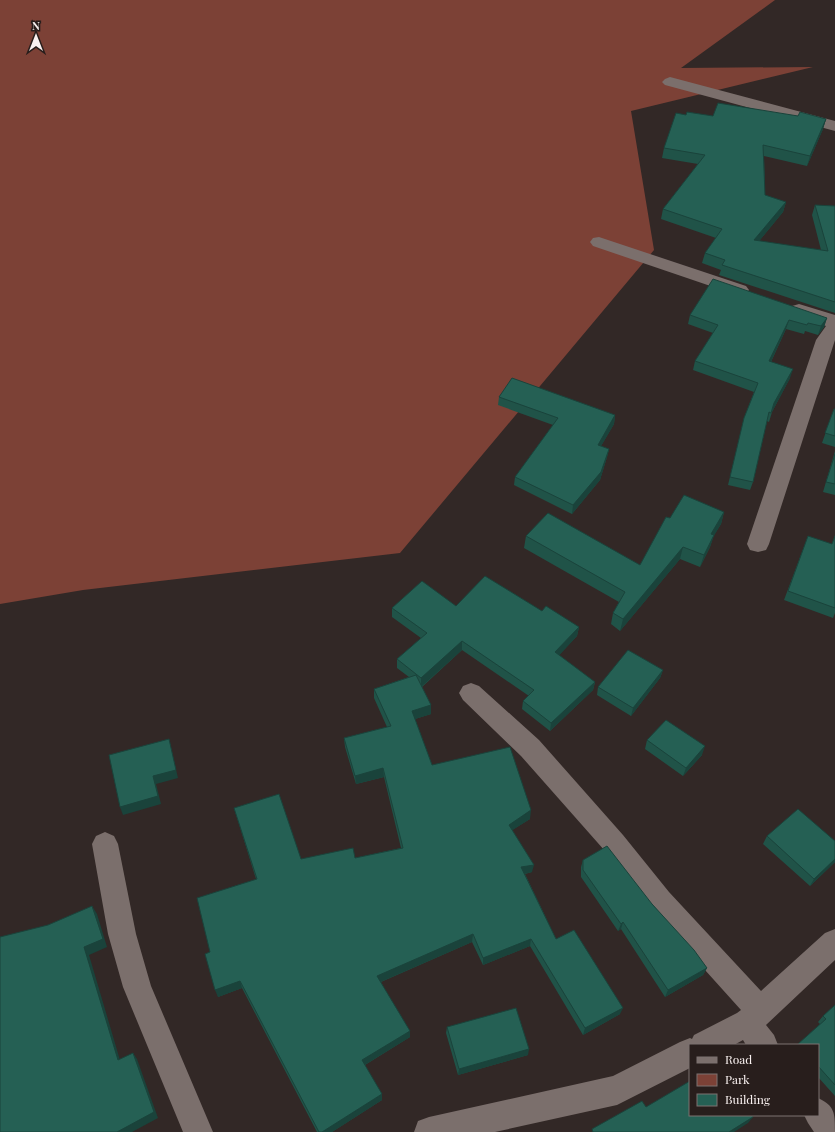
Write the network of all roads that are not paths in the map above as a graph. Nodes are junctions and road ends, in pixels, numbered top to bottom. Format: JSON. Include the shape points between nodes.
{"nodes":[{"id":1,"x":670,"y":82,"type":"dead end"},
{"id":2,"x":835,"y":126,"type":"edge"},
{"id":3,"x":599,"y":242,"type":"dead end"},
{"id":4,"x":754,"y":295,"type":"edge"},
{"id":5,"x":783,"y":305,"type":"edge"},
{"id":6,"x":835,"y":322,"type":"edge"},
{"id":7,"x":835,"y":327,"type":"edge"},
{"id":8,"x":758,"y":544,"type":"dead end"},
{"id":9,"x":471,"y":693,"type":"dead end"},
{"id":10,"x":105,"y":844,"type":"dead end"},
{"id":11,"x":835,"y":942,"type":"edge"},
{"id":12,"x":754,"y":1017,"type":"junction"},
{"id":13,"x":706,"y":1044,"type":"edge"},
{"id":14,"x":764,"y":1044,"type":"edge"},
{"id":15,"x":689,"y":1053,"type":"edge"},
{"id":16,"x":819,"y":1114,"type":"edge"},
{"id":17,"x":198,"y":1132,"type":"edge"},
{"id":18,"x":429,"y":1132,"type":"edge"},
{"id":19,"x":833,"y":1132,"type":"edge"}],
"edges":[{"from":1,"to":2,"type":"street"},
{"from":3,"to":4,"type":"street"},
{"from":5,"to":6,"type":"street"},
{"from":7,"to":8,"type":"street","via":[[825,340]]},
{"from":9,"to":12,"type":"street","via":[[530,748],[614,843]]},
{"from":10,"to":17,"type":"street","via":[[122,934],[137,987]]},
{"from":11,"to":12,"type":"street"},
{"from":12,"to":13,"type":"street"},
{"from":12,"to":14,"type":"street"},
{"from":15,"to":18,"type":"street","via":[[617,1090]]},
{"from":16,"to":19,"type":"street"}]}
